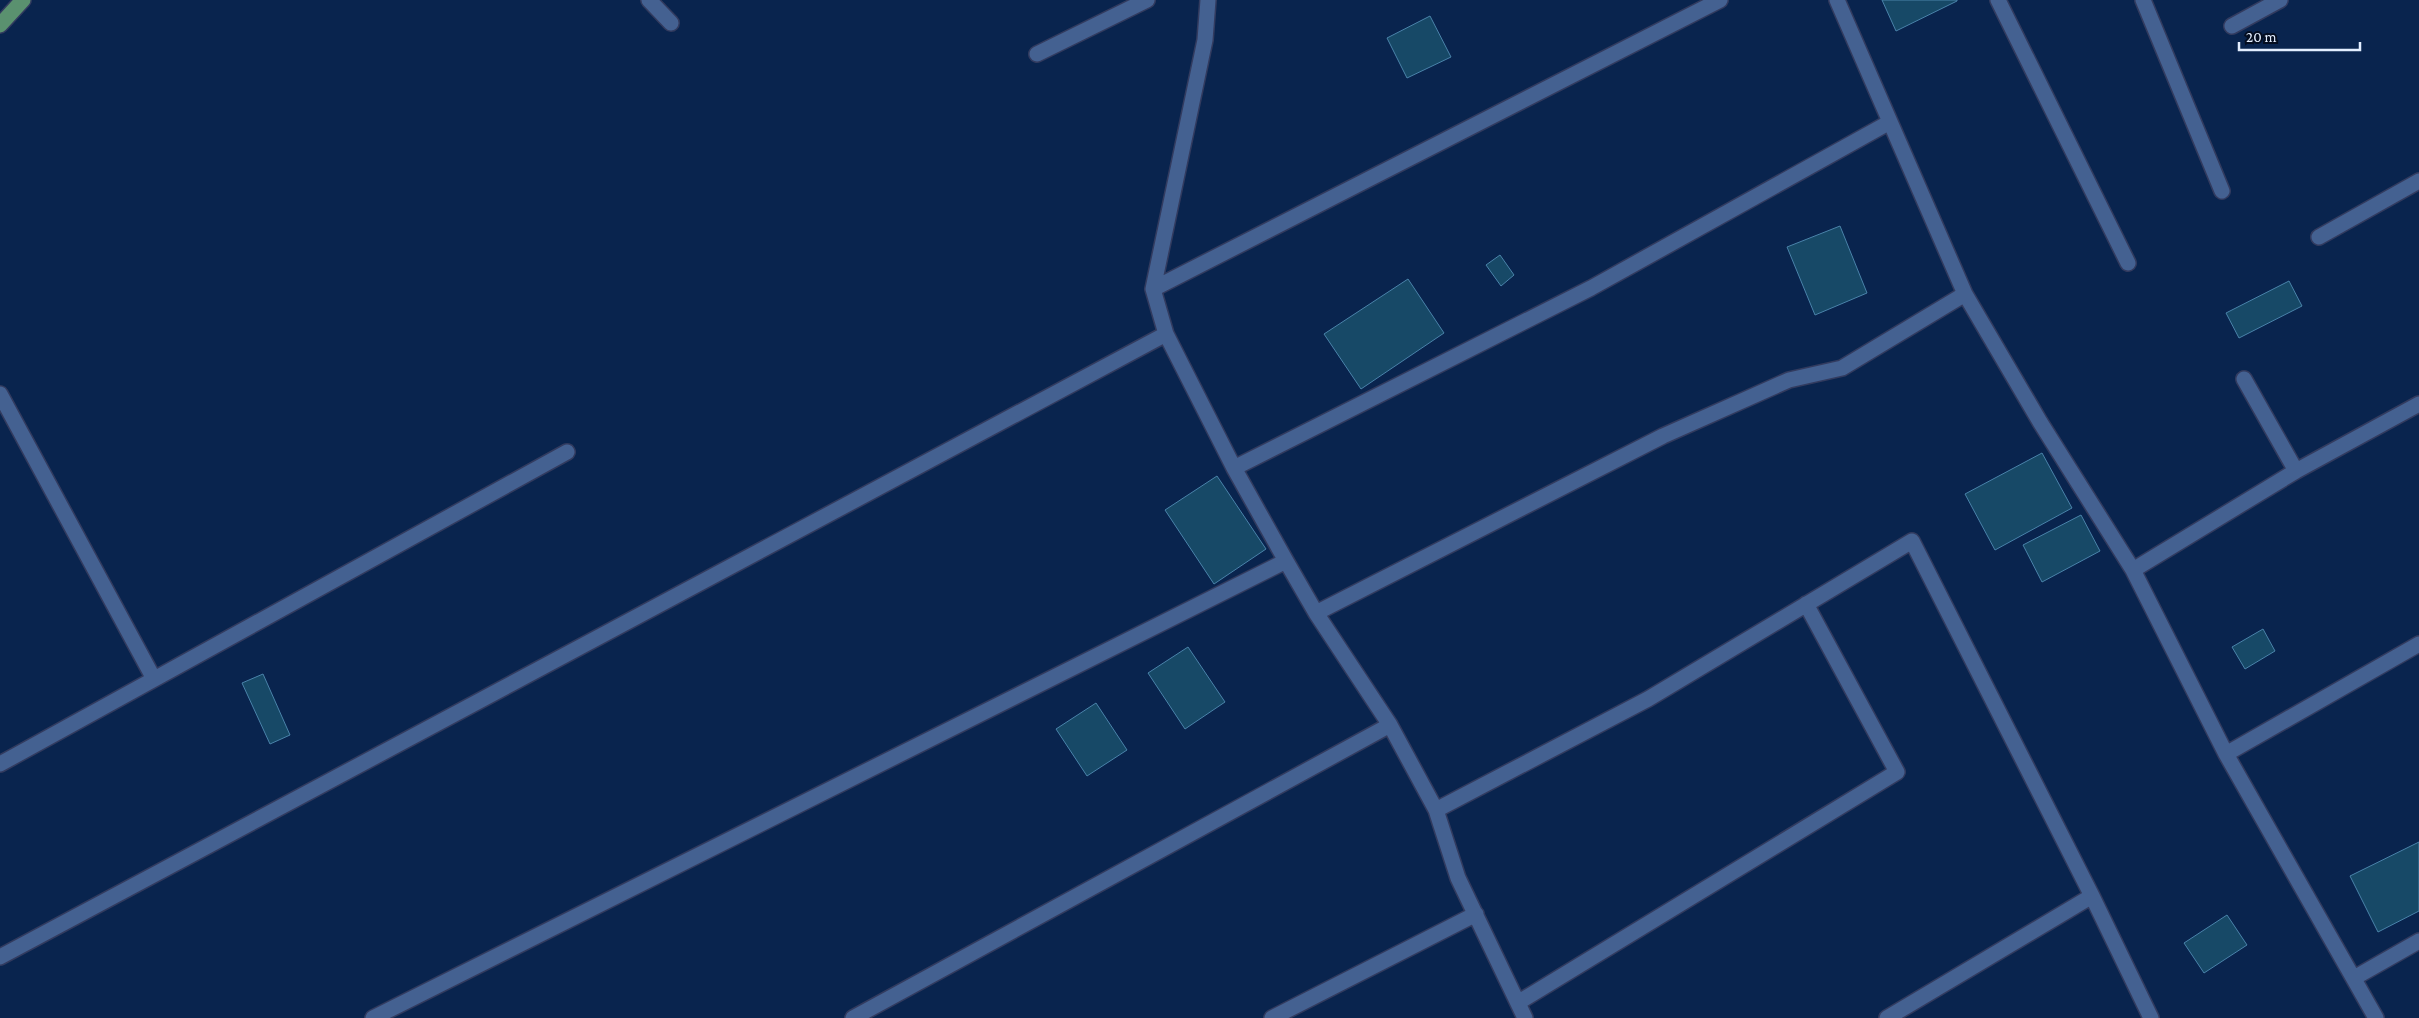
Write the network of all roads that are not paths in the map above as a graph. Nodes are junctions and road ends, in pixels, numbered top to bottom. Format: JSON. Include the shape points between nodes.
{"nodes":[{"id":1,"x":23,"y":0,"type":"edge"},
{"id":2,"x":649,"y":0,"type":"edge"},
{"id":3,"x":1147,"y":0,"type":"edge"},
{"id":4,"x":1208,"y":0,"type":"edge"},
{"id":5,"x":1720,"y":0,"type":"edge"},
{"id":6,"x":1837,"y":0,"type":"edge"},
{"id":7,"x":1998,"y":0,"type":"edge"},
{"id":8,"x":2143,"y":0,"type":"edge"},
{"id":9,"x":2280,"y":0,"type":"edge"},
{"id":10,"x":671,"y":23,"type":"dead end"},
{"id":11,"x":0,"y":25,"type":"edge"},
{"id":12,"x":2232,"y":26,"type":"dead end"},
{"id":13,"x":1037,"y":54,"type":"dead end"},
{"id":14,"x":1890,"y":122,"type":"junction"},
{"id":15,"x":2419,"y":181,"type":"edge"},
{"id":16,"x":2222,"y":191,"type":"dead end"},
{"id":17,"x":2319,"y":237,"type":"dead end"},
{"id":18,"x":2128,"y":264,"type":"dead end"},
{"id":19,"x":1154,"y":289,"type":"junction"},
{"id":20,"x":1965,"y":294,"type":"junction"},
{"id":21,"x":1166,"y":334,"type":"junction"},
{"id":22,"x":2244,"y":379,"type":"dead end"},
{"id":23,"x":0,"y":394,"type":"edge"},
{"id":24,"x":2419,"y":404,"type":"edge"},
{"id":25,"x":567,"y":452,"type":"dead end"},
{"id":26,"x":1234,"y":468,"type":"junction"},
{"id":27,"x":2296,"y":471,"type":"junction"},
{"id":28,"x":1286,"y":561,"type":"junction"},
{"id":29,"x":2133,"y":570,"type":"junction"},
{"id":30,"x":1806,"y":604,"type":"junction"},
{"id":31,"x":1316,"y":613,"type":"junction"},
{"id":32,"x":2419,"y":644,"type":"edge"},
{"id":33,"x":154,"y":679,"type":"junction"},
{"id":34,"x":1390,"y":726,"type":"junction"},
{"id":35,"x":2226,"y":754,"type":"junction"},
{"id":36,"x":0,"y":764,"type":"edge"},
{"id":37,"x":1436,"y":810,"type":"junction"},
{"id":38,"x":2092,"y":896,"type":"junction"},
{"id":39,"x":1476,"y":914,"type":"junction"},
{"id":40,"x":2419,"y":941,"type":"edge"},
{"id":41,"x":0,"y":957,"type":"edge"},
{"id":42,"x":2354,"y":978,"type":"junction"},
{"id":43,"x":1519,"y":1002,"type":"junction"},
{"id":44,"x":373,"y":1018,"type":"edge"},
{"id":45,"x":853,"y":1018,"type":"edge"},
{"id":46,"x":1272,"y":1018,"type":"edge"},
{"id":47,"x":1526,"y":1018,"type":"edge"},
{"id":48,"x":1887,"y":1018,"type":"edge"},
{"id":49,"x":2151,"y":1018,"type":"edge"},
{"id":50,"x":2376,"y":1018,"type":"edge"}],
"edges":[{"from":1,"to":11,"type":"main road"},
{"from":2,"to":10,"type":"street"},
{"from":3,"to":13,"type":"street"},
{"from":4,"to":19,"type":"street","via":[[1205,40]]},
{"from":5,"to":19,"type":"street"},
{"from":6,"to":14,"type":"street"},
{"from":7,"to":18,"type":"street"},
{"from":8,"to":16,"type":"street"},
{"from":9,"to":12,"type":"street"},
{"from":14,"to":20,"type":"street"},
{"from":14,"to":26,"type":"street","via":[[1591,288]]},
{"from":15,"to":17,"type":"street"},
{"from":19,"to":21,"type":"street"},
{"from":20,"to":29,"type":"street"},
{"from":20,"to":31,"type":"street","via":[[1842,368],[1789,380],[1663,436]]},
{"from":21,"to":26,"type":"street"},
{"from":21,"to":41,"type":"street"},
{"from":22,"to":27,"type":"street"},
{"from":23,"to":33,"type":"street"},
{"from":24,"to":27,"type":"street"},
{"from":25,"to":33,"type":"street"},
{"from":26,"to":28,"type":"street"},
{"from":27,"to":29,"type":"street"},
{"from":28,"to":31,"type":"street"},
{"from":28,"to":44,"type":"street"},
{"from":29,"to":35,"type":"street"},
{"from":30,"to":37,"type":"street","via":[[1648,699]]},
{"from":30,"to":38,"type":"street","via":[[1912,541]]},
{"from":30,"to":43,"type":"street","via":[[1897,772]]},
{"from":31,"to":34,"type":"street"},
{"from":32,"to":35,"type":"street"},
{"from":33,"to":36,"type":"street"},
{"from":34,"to":37,"type":"street"},
{"from":34,"to":45,"type":"street"},
{"from":35,"to":42,"type":"street"},
{"from":37,"to":39,"type":"street","via":[[1458,878]]},
{"from":38,"to":48,"type":"street"},
{"from":38,"to":49,"type":"street"},
{"from":39,"to":43,"type":"street"},
{"from":39,"to":46,"type":"street"},
{"from":40,"to":42,"type":"street"},
{"from":42,"to":50,"type":"street"},
{"from":43,"to":47,"type":"street"}]}
